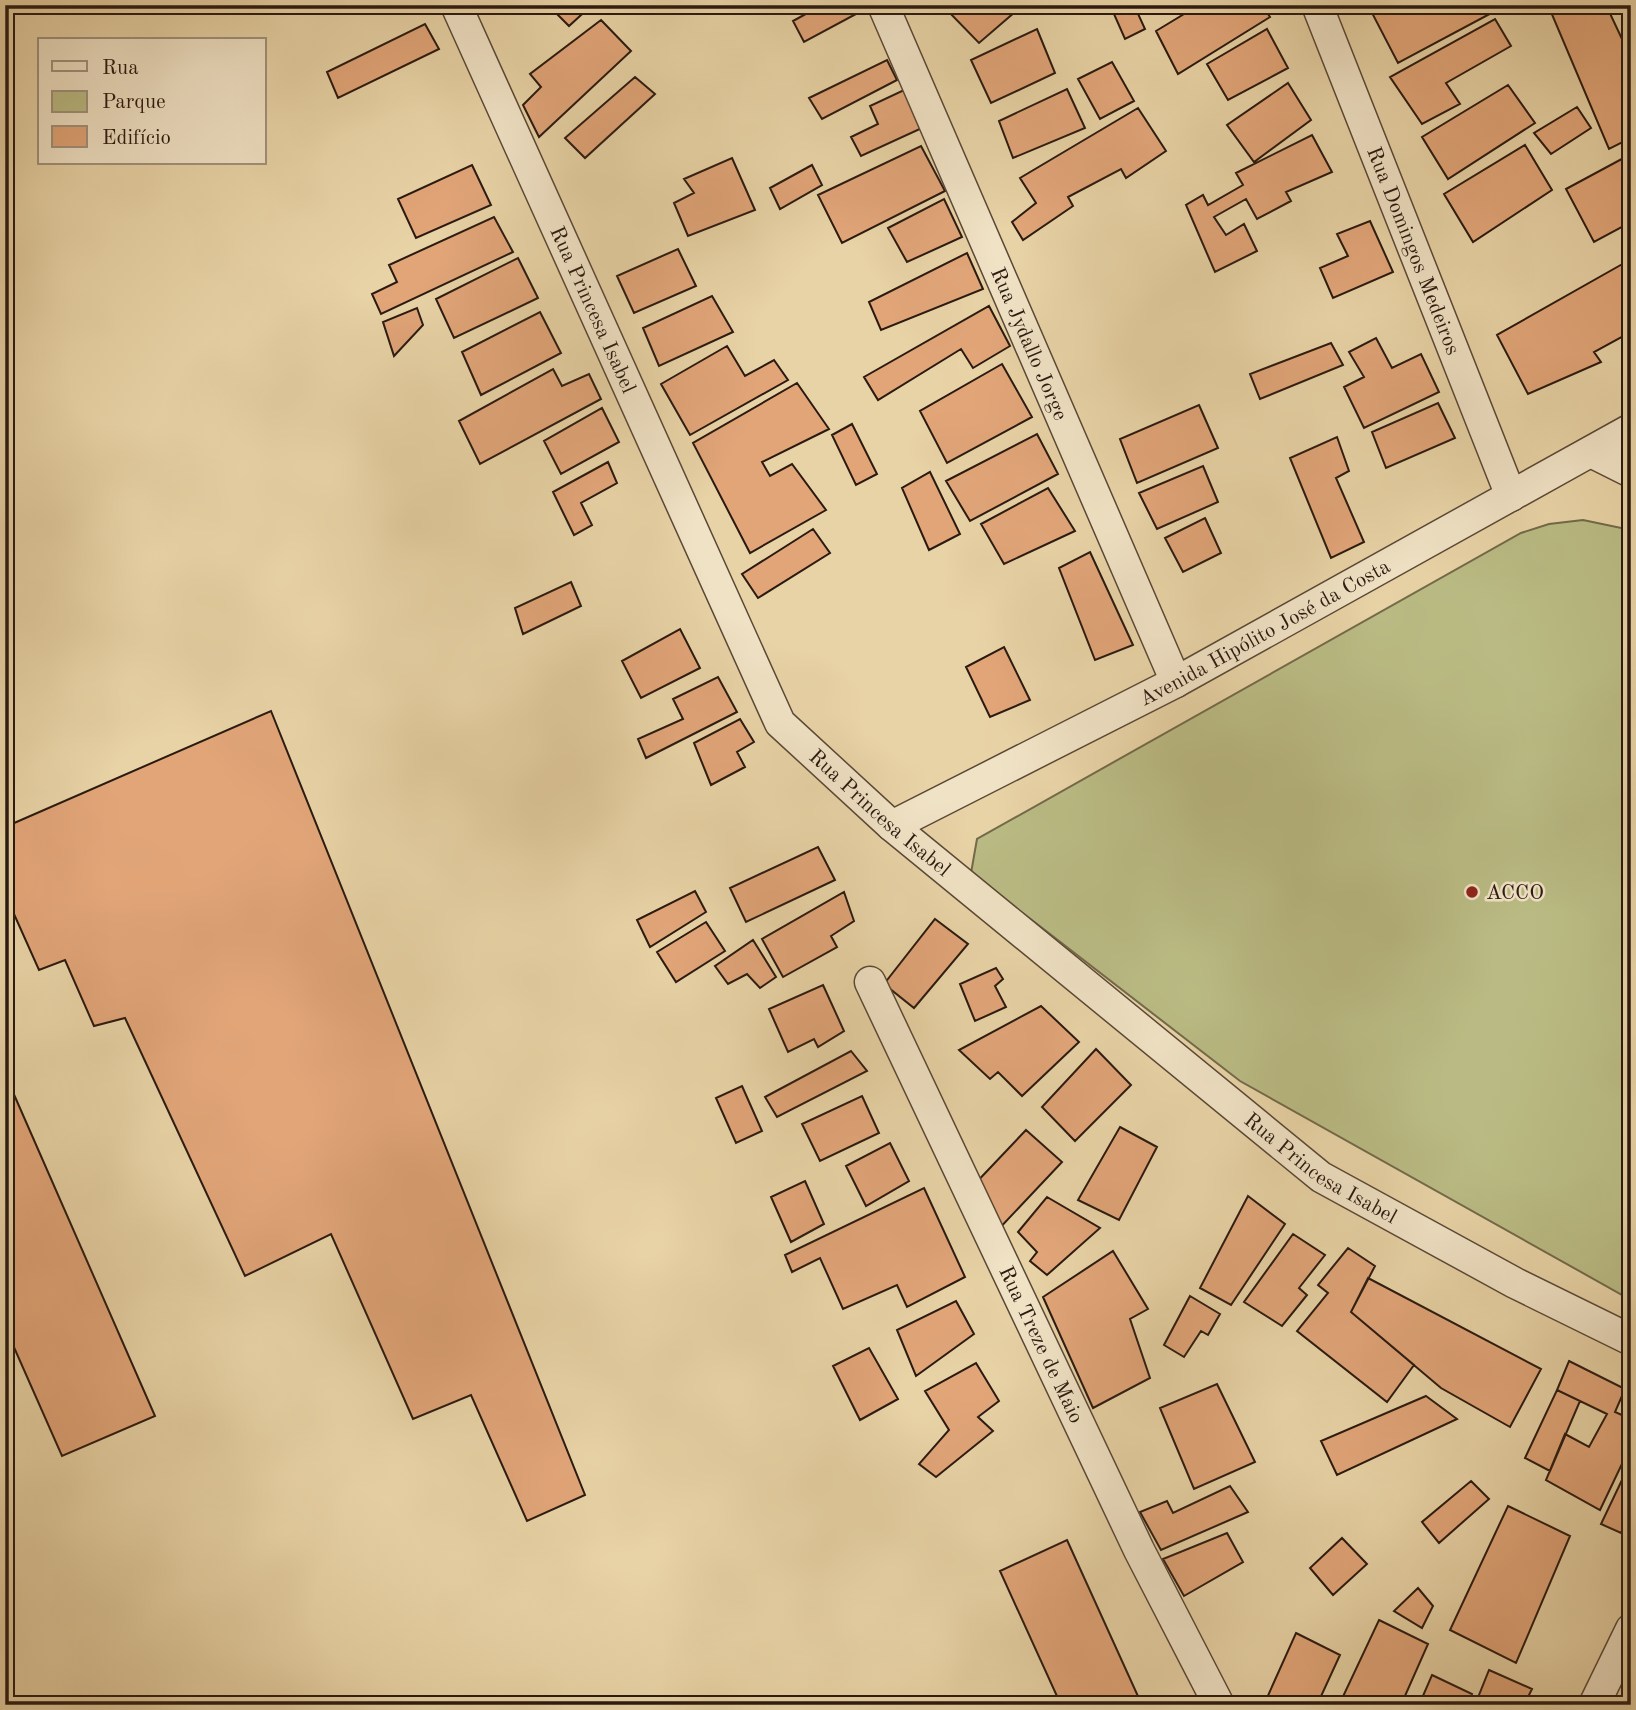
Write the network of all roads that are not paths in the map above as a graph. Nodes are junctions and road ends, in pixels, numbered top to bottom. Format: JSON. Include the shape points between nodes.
{"nodes":[{"id":1,"x":456,"y":5,"type":"edge"},
{"id":2,"x":883,"y":5,"type":"edge"},
{"id":3,"x":1317,"y":5,"type":"edge"},
{"id":4,"x":1631,"y":429,"type":"edge"},
{"id":5,"x":1591,"y":452,"type":"junction"},
{"id":6,"x":1631,"y":472,"type":"edge"},
{"id":7,"x":1511,"y":496,"type":"junction"},
{"id":8,"x":1176,"y":682,"type":"junction"},
{"id":9,"x":892,"y":826,"type":"junction"},
{"id":10,"x":870,"y":982,"type":"dead end"},
{"id":11,"x":1631,"y":1340,"type":"edge"},
{"id":12,"x":1631,"y":1629,"type":"edge"},
{"id":13,"x":1219,"y":1705,"type":"edge"},
{"id":14,"x":1594,"y":1705,"type":"edge"}],
"edges":[{"from":1,"to":9,"type":"street","name":"Rua Princesa Isabel","via":[[780,723]]},
{"from":2,"to":8,"type":"street","name":"Rua Jydallo Jorge"},
{"from":3,"to":7,"type":"street","name":"Rua Domingos Medeiros"},
{"from":4,"to":5,"type":"street","name":"Avenida Hipólito José da Costa"},
{"from":5,"to":6,"type":"street"},
{"from":5,"to":7,"type":"street","name":"Avenida Hipólito José da Costa"},
{"from":7,"to":8,"type":"street","name":"Avenida Hipólito José da Costa"},
{"from":8,"to":9,"type":"street","name":"Avenida Hipólito José da Costa"},
{"from":9,"to":11,"type":"street","name":"Rua Princesa Isabel","via":[[1321,1177],[1515,1283]]},
{"from":10,"to":13,"type":"street","name":"Rua Treze de Maio","via":[[1139,1549]]},
{"from":12,"to":14,"type":"street"}]}
